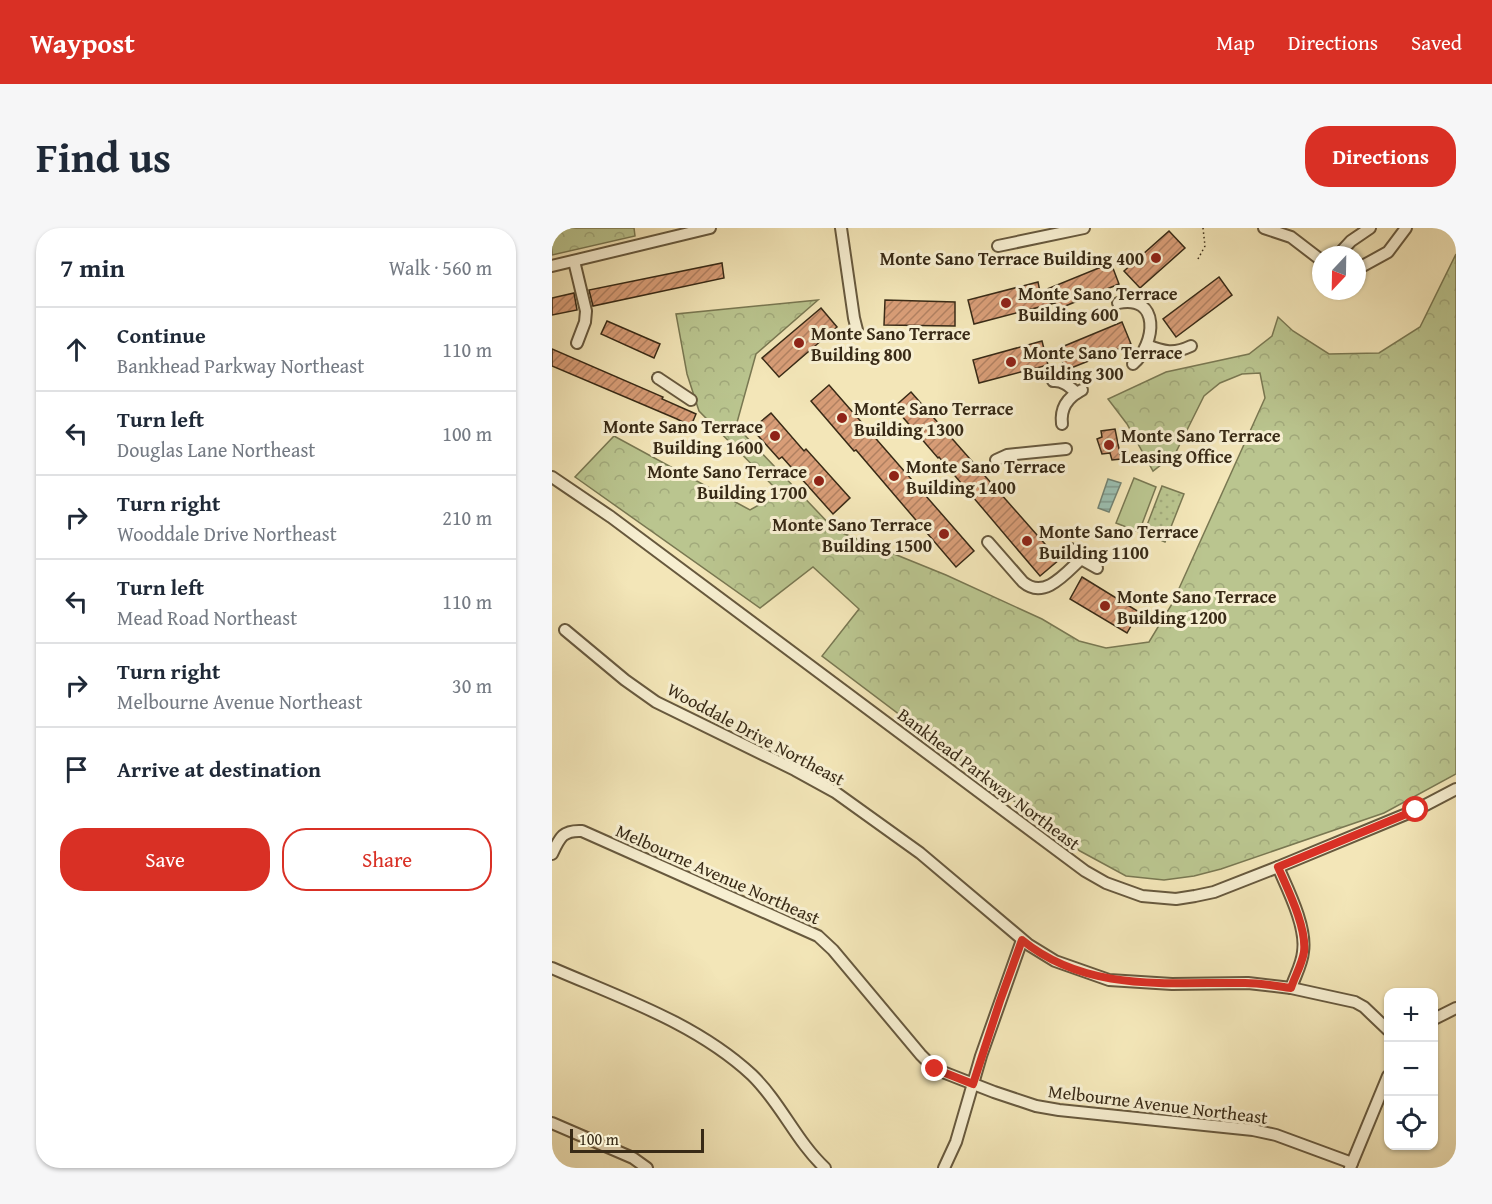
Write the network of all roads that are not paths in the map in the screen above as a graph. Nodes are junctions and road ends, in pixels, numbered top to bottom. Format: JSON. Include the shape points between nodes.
{"nodes":[{"id":1,"x":710,"y":228,"type":"edge"},
{"id":2,"x":841,"y":228,"type":"edge"},
{"id":3,"x":1084,"y":228,"type":"edge"},
{"id":4,"x":1264,"y":228,"type":"edge"},
{"id":5,"x":1370,"y":228,"type":"edge"},
{"id":6,"x":1405,"y":228,"type":"edge"},
{"id":7,"x":998,"y":246,"type":"dead end"},
{"id":8,"x":1346,"y":246,"type":"edge"},
{"id":9,"x":1312,"y":253,"type":"edge"},
{"id":10,"x":574,"y":261,"type":"junction"},
{"id":11,"x":1366,"y":264,"type":"edge"},
{"id":12,"x":552,"y":266,"type":"edge"},
{"id":13,"x":1118,"y":303,"type":"dead end"},
{"id":14,"x":857,"y":330,"type":"dead end"},
{"id":15,"x":577,"y":343,"type":"dead end"},
{"id":16,"x":1147,"y":345,"type":"junction"},
{"id":17,"x":1191,"y":346,"type":"dead end"},
{"id":18,"x":1133,"y":364,"type":"dead end"},
{"id":19,"x":658,"y":378,"type":"dead end"},
{"id":20,"x":1053,"y":381,"type":"dead end"},
{"id":21,"x":692,"y":400,"type":"dead end"},
{"id":22,"x":1062,"y":424,"type":"dead end"},
{"id":23,"x":1066,"y":449,"type":"dead end"},
{"id":24,"x":996,"y":460,"type":"dead end"},
{"id":25,"x":552,"y":477,"type":"edge"},
{"id":26,"x":988,"y":542,"type":"dead end"},
{"id":27,"x":1071,"y":549,"type":"dead end"},
{"id":28,"x":1081,"y":559,"type":"junction"},
{"id":29,"x":1097,"y":568,"type":"dead end"},
{"id":30,"x":565,"y":630,"type":"dead end"},
{"id":31,"x":1456,"y":789,"type":"edge"},
{"id":32,"x":552,"y":854,"type":"edge"},
{"id":33,"x":1278,"y":867,"type":"junction"},
{"id":34,"x":1022,"y":940,"type":"junction"},
{"id":35,"x":552,"y":968,"type":"edge"},
{"id":36,"x":1291,"y":988,"type":"junction"},
{"id":37,"x":1456,"y":1008,"type":"edge"},
{"id":38,"x":1438,"y":1017,"type":"edge"},
{"id":39,"x":1384,"y":1025,"type":"edge"},
{"id":40,"x":973,"y":1084,"type":"junction"},
{"id":41,"x":1384,"y":1088,"type":"edge"},
{"id":42,"x":552,"y":1123,"type":"edge"},
{"id":43,"x":1351,"y":1166,"type":"edge"},
{"id":44,"x":647,"y":1168,"type":"edge"},
{"id":45,"x":825,"y":1168,"type":"edge"},
{"id":46,"x":944,"y":1168,"type":"edge"}],
"edges":[{"from":1,"to":10,"type":"street"},
{"from":2,"to":14,"type":"street"},
{"from":3,"to":7,"type":"street"},
{"from":4,"to":9,"type":"street","via":[[1291,237]]},
{"from":5,"to":8,"type":"street"},
{"from":6,"to":11,"type":"street","via":[[1388,252]]},
{"from":10,"to":12,"type":"street"},
{"from":10,"to":15,"type":"street","via":[[586,311]]},
{"from":13,"to":16,"type":"street","via":[[1127,301],[1148,310]]},
{"from":16,"to":17,"type":"street","via":[[1169,352]]},
{"from":16,"to":18,"type":"street"},
{"from":19,"to":21,"type":"street"},
{"from":20,"to":22,"type":"street","via":[[1079,392],[1065,404]]},
{"from":23,"to":24,"type":"street","via":[[1007,455]]},
{"from":25,"to":33,"type":"street","name":"Bankhead Parkway Northeast","via":[[1106,883],[1142,896],[1176,898],[1214,892]]},
{"from":26,"to":28,"type":"street","via":[[1023,582],[1038,590],[1059,579]]},
{"from":27,"to":28,"type":"street"},
{"from":28,"to":29,"type":"street"},
{"from":30,"to":34,"type":"street","name":"Wooddale Drive Northeast","via":[[656,702],[835,792],[920,853]]},
{"from":31,"to":33,"type":"street","name":"Bankhead Parkway Northeast","via":[[1416,810]]},
{"from":32,"to":40,"type":"street","name":"Melbourne Avenue Northeast","via":[[564,833],[582,831],[818,936],[921,1056],[935,1069]]},
{"from":33,"to":36,"type":"street","via":[[1304,941],[1304,953]]},
{"from":34,"to":36,"type":"street","name":"Wooddale Drive Northeast","via":[[1055,961],[1109,980],[1248,983]]},
{"from":34,"to":40,"type":"street"},
{"from":35,"to":45,"type":"street","via":[[705,1038],[763,1088]]},
{"from":36,"to":39,"type":"street","name":"Wooddale Drive Northeast","via":[[1355,1002]]},
{"from":37,"to":38,"type":"street"},
{"from":40,"to":43,"type":"street","name":"Melbourne Avenue Northeast","via":[[1059,1110],[1253,1130],[1276,1135]]},
{"from":40,"to":46,"type":"street"},
{"from":41,"to":43,"type":"street"},
{"from":42,"to":44,"type":"street","via":[[633,1158]]}]}
